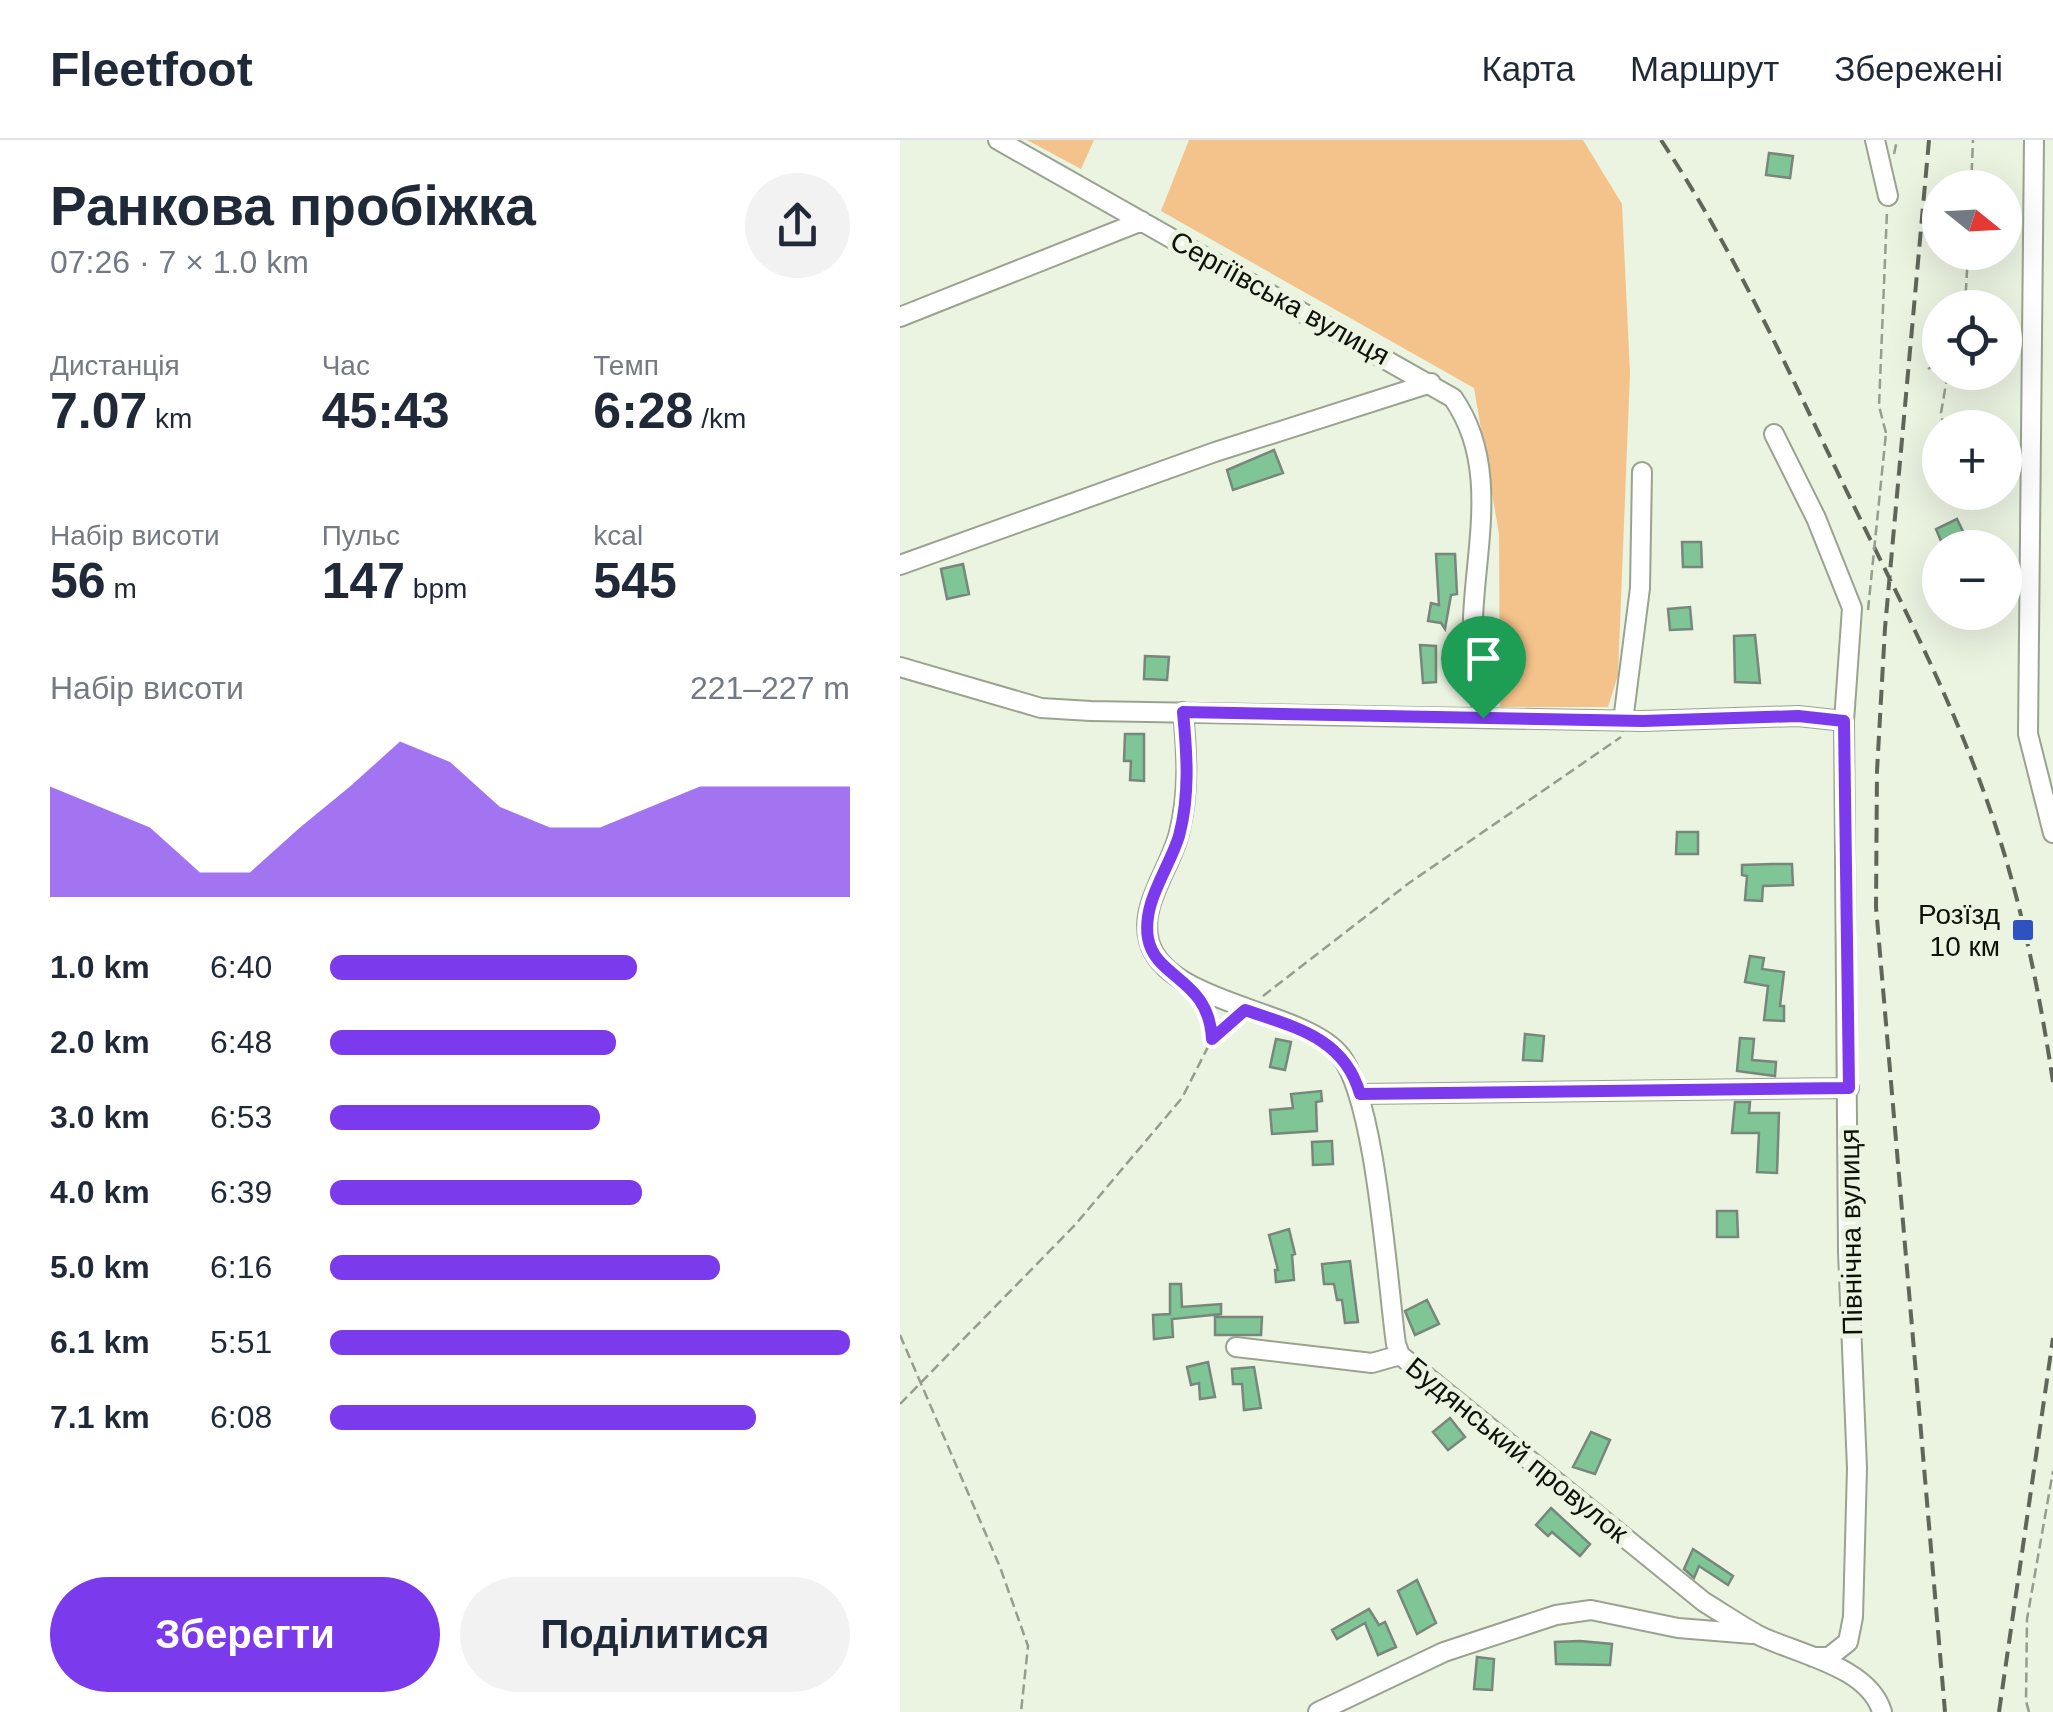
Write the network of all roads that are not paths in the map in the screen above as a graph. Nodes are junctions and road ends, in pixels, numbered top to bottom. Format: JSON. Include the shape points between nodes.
{"nodes":[{"id":1,"x":998,"y":140,"type":"edge"},
{"id":2,"x":1875,"y":140,"type":"edge"},
{"id":3,"x":2034,"y":140,"type":"edge"},
{"id":4,"x":1888,"y":196,"type":"road end"},
{"id":5,"x":1142,"y":221,"type":"junction"},
{"id":6,"x":900,"y":317,"type":"edge"},
{"id":7,"x":2034,"y":363,"type":"junction"},
{"id":8,"x":2053,"y":363,"type":"edge"},
{"id":9,"x":1431,"y":384,"type":"junction"},
{"id":10,"x":1774,"y":434,"type":"dead end"},
{"id":11,"x":1642,"y":472,"type":"dead end"},
{"id":12,"x":900,"y":566,"type":"edge"},
{"id":13,"x":900,"y":667,"type":"edge"},
{"id":14,"x":1183,"y":712,"type":"junction"},
{"id":15,"x":1483,"y":718,"type":"junction"},
{"id":16,"x":1623,"y":720,"type":"junction"},
{"id":17,"x":1844,"y":721,"type":"junction"},
{"id":18,"x":2053,"y":833,"type":"edge"},
{"id":19,"x":1849,"y":1088,"type":"junction"},
{"id":20,"x":1360,"y":1094,"type":"junction"},
{"id":21,"x":1236,"y":1347,"type":"dead end"},
{"id":22,"x":1400,"y":1355,"type":"junction"},
{"id":23,"x":1758,"y":1635,"type":"junction"},
{"id":24,"x":1808,"y":1656,"type":"junction"},
{"id":25,"x":1880,"y":1706,"type":"edge"},
{"id":26,"x":1318,"y":1712,"type":"edge"}],
"edges":[{"from":1,"to":5,"type":"street","name":"Сергіївська вулиця"},
{"from":2,"to":4,"type":"street"},
{"from":3,"to":7,"type":"street"},
{"from":5,"to":6,"type":"street"},
{"from":5,"to":9,"type":"street","name":"Сергіївська вулиця"},
{"from":7,"to":8,"type":"street"},
{"from":7,"to":18,"type":"street","via":[[2028,734]]},
{"from":9,"to":12,"type":"street","via":[[1215,452]]},
{"from":9,"to":15,"type":"street","name":"Сергіївська вулиця","via":[[1461,409],[1484,490],[1473,622]]},
{"from":10,"to":17,"type":"street","name":"Північна вулиця","via":[[1852,608]]},
{"from":11,"to":16,"type":"street","via":[[1640,588]]},
{"from":13,"to":14,"type":"street","via":[[1042,708]]},
{"from":14,"to":15,"type":"street"},
{"from":14,"to":20,"type":"street","name":"Будянський провулок","via":[[1185,806],[1152,900],[1148,940],[1182,978],[1322,1039],[1338,1052]]},
{"from":15,"to":16,"type":"street"},
{"from":16,"to":17,"type":"street"},
{"from":17,"to":19,"type":"street","name":"Північна вулиця"},
{"from":19,"to":20,"type":"street"},
{"from":19,"to":24,"type":"street","name":"Північна вулиця","via":[[1858,1468],[1854,1617],[1838,1652]]},
{"from":20,"to":22,"type":"street","name":"Будянський провулок"},
{"from":21,"to":22,"type":"street","via":[[1372,1363]]},
{"from":22,"to":23,"type":"street","name":"Будянський провулок","via":[[1704,1602]]},
{"from":23,"to":24,"type":"street","name":"Будянський провулок"},
{"from":23,"to":26,"type":"street","via":[[1591,1610],[1556,1615],[1444,1652]]},
{"from":24,"to":25,"type":"street","name":"Будянський провулок","via":[[1853,1677]]}]}
